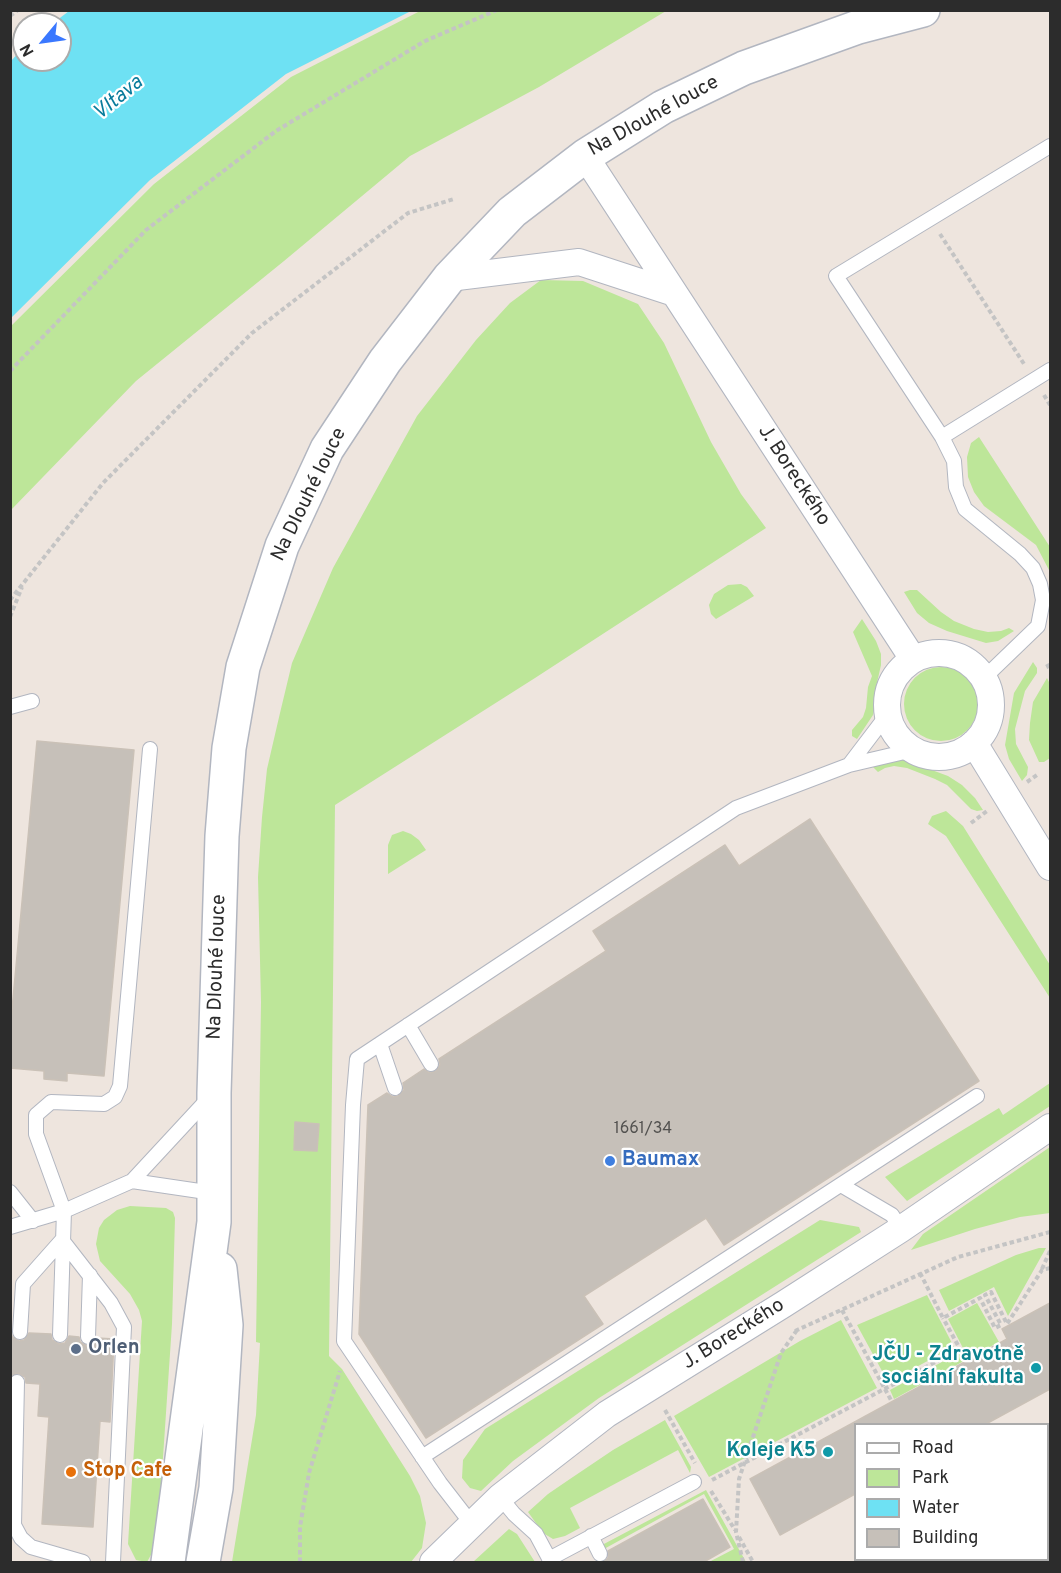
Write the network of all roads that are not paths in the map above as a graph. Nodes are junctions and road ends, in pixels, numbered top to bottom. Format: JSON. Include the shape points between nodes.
{"nodes":[{"id":1,"x":923,"y":10,"type":"edge"},
{"id":2,"x":1050,"y":146,"type":"edge"},
{"id":3,"x":585,"y":156,"type":"junction"},
{"id":4,"x":449,"y":278,"type":"junction"},
{"id":5,"x":674,"y":293,"type":"junction"},
{"id":6,"x":1050,"y":370,"type":"edge"},
{"id":7,"x":942,"y":437,"type":"junction"},
{"id":8,"x":912,"y":659,"type":"junction"},
{"id":9,"x":984,"y":678,"type":"junction"},
{"id":10,"x":32,"y":701,"type":"dead end"},
{"id":11,"x":10,"y":707,"type":"edge"},
{"id":12,"x":887,"y":715,"type":"junction"},
{"id":13,"x":974,"y":744,"type":"junction"},
{"id":14,"x":150,"y":749,"type":"dead end"},
{"id":15,"x":913,"y":750,"type":"junction"},
{"id":16,"x":849,"y":765,"type":"junction"},
{"id":17,"x":1050,"y":867,"type":"edge"},
{"id":18,"x":408,"y":1025,"type":"junction"},
{"id":19,"x":380,"y":1044,"type":"junction"},
{"id":20,"x":431,"y":1064,"type":"dead end"},
{"id":21,"x":395,"y":1088,"type":"dead end"},
{"id":22,"x":214,"y":1093,"type":"junction"},
{"id":23,"x":977,"y":1096,"type":"dead end"},
{"id":24,"x":1050,"y":1127,"type":"edge"},
{"id":25,"x":132,"y":1181,"type":"junction"},
{"id":26,"x":841,"y":1185,"type":"junction"},
{"id":27,"x":10,"y":1192,"type":"edge"},
{"id":28,"x":214,"y":1207,"type":"junction"},
{"id":29,"x":64,"y":1211,"type":"junction"},
{"id":30,"x":33,"y":1221,"type":"junction"},
{"id":31,"x":10,"y":1227,"type":"edge"},
{"id":32,"x":901,"y":1228,"type":"junction"},
{"id":33,"x":62,"y":1240,"type":"junction"},
{"id":34,"x":90,"y":1275,"type":"junction"},
{"id":35,"x":20,"y":1332,"type":"dead end"},
{"id":36,"x":60,"y":1335,"type":"dead end"},
{"id":37,"x":88,"y":1337,"type":"dead end"},
{"id":38,"x":17,"y":1382,"type":"dead end"},
{"id":39,"x":13,"y":1432,"type":"edge"},
{"id":40,"x":422,"y":1456,"type":"junction"},
{"id":41,"x":700,"y":1482,"type":"road end"},
{"id":42,"x":12,"y":1496,"type":"edge"},
{"id":43,"x":500,"y":1497,"type":"junction"},
{"id":44,"x":471,"y":1523,"type":"junction"},
{"id":45,"x":591,"y":1536,"type":"junction"},
{"id":46,"x":600,"y":1554,"type":"dead end"},
{"id":47,"x":550,"y":1561,"type":"edge"},
{"id":48,"x":83,"y":1563,"type":"edge"},
{"id":49,"x":113,"y":1563,"type":"edge"},
{"id":50,"x":168,"y":1563,"type":"edge"},
{"id":51,"x":203,"y":1563,"type":"edge"},
{"id":52,"x":433,"y":1563,"type":"edge"}],
"edges":[{"from":1,"to":3,"type":"main road","name":"Na Dlouhé louce","via":[[858,27],[744,68],[663,107]]},
{"from":2,"to":7,"type":"lane","via":[[836,276]]},
{"from":3,"to":4,"type":"main road","name":"Na Dlouhé louce","via":[[512,212]]},
{"from":3,"to":5,"type":"street","name":"J. Boreckého"},
{"from":4,"to":5,"type":"street","via":[[579,262]]},
{"from":4,"to":22,"type":"main road","name":"Na Dlouhé louce","via":[[385,361],[327,449],[282,546],[243,667],[222,836]]},
{"from":5,"to":8,"type":"street","name":"J. Boreckého"},
{"from":6,"to":7,"type":"lane"},
{"from":7,"to":9,"type":"lane","via":[[954,461],[956,487],[965,509],[1033,568],[1043,600],[1038,626]]},
{"from":8,"to":9,"type":"street","via":[[944,652],[974,666]]},
{"from":8,"to":12,"type":"street","via":[[891,683]]},
{"from":9,"to":13,"type":"street","via":[[991,713]]},
{"from":10,"to":11,"type":"lane"},
{"from":12,"to":15,"type":"street","via":[[892,729]]},
{"from":12,"to":16,"type":"lane"},
{"from":13,"to":15,"type":"street","via":[[945,757]]},
{"from":13,"to":17,"type":"street"},
{"from":14,"to":29,"type":"lane","via":[[120,1086],[116,1097],[104,1104],[51,1102],[36,1115],[36,1134]]},
{"from":15,"to":16,"type":"lane"},
{"from":16,"to":18,"type":"lane","via":[[735,808]]},
{"from":18,"to":19,"type":"lane"},
{"from":18,"to":20,"type":"lane"},
{"from":19,"to":21,"type":"lane"},
{"from":19,"to":40,"type":"lane","via":[[357,1059],[344,1341]]},
{"from":22,"to":25,"type":"lane"},
{"from":22,"to":28,"type":"main road","name":"Na Dlouhé louce"},
{"from":23,"to":26,"type":"lane"},
{"from":24,"to":32,"type":"street","name":"J. Boreckého"},
{"from":25,"to":28,"type":"lane"},
{"from":25,"to":29,"type":"lane"},
{"from":26,"to":32,"type":"lane","via":[[892,1215]]},
{"from":26,"to":40,"type":"lane"},
{"from":27,"to":30,"type":"lane"},
{"from":28,"to":50,"type":"main road"},
{"from":28,"to":51,"type":"main road","via":[[226,1325],[216,1488]]},
{"from":29,"to":30,"type":"lane"},
{"from":29,"to":33,"type":"lane"},
{"from":30,"to":31,"type":"lane"},
{"from":32,"to":43,"type":"street","name":"J. Boreckého","via":[[607,1414]]},
{"from":33,"to":34,"type":"lane"},
{"from":33,"to":35,"type":"lane","via":[[23,1284]]},
{"from":33,"to":36,"type":"lane"},
{"from":34,"to":37,"type":"lane"},
{"from":34,"to":49,"type":"lane","via":[[124,1328],[117,1387]]},
{"from":38,"to":39,"type":"lane"},
{"from":39,"to":42,"type":"lane"},
{"from":40,"to":44,"type":"lane"},
{"from":41,"to":45,"type":"lane"},
{"from":42,"to":48,"type":"lane","via":[[14,1526],[21,1538],[31,1547]]},
{"from":43,"to":44,"type":"street","name":"J. Boreckého"},
{"from":43,"to":47,"type":"lane","via":[[536,1534]]},
{"from":44,"to":52,"type":"street","name":"J. Boreckého"},
{"from":45,"to":46,"type":"lane"},
{"from":45,"to":47,"type":"lane"}]}
